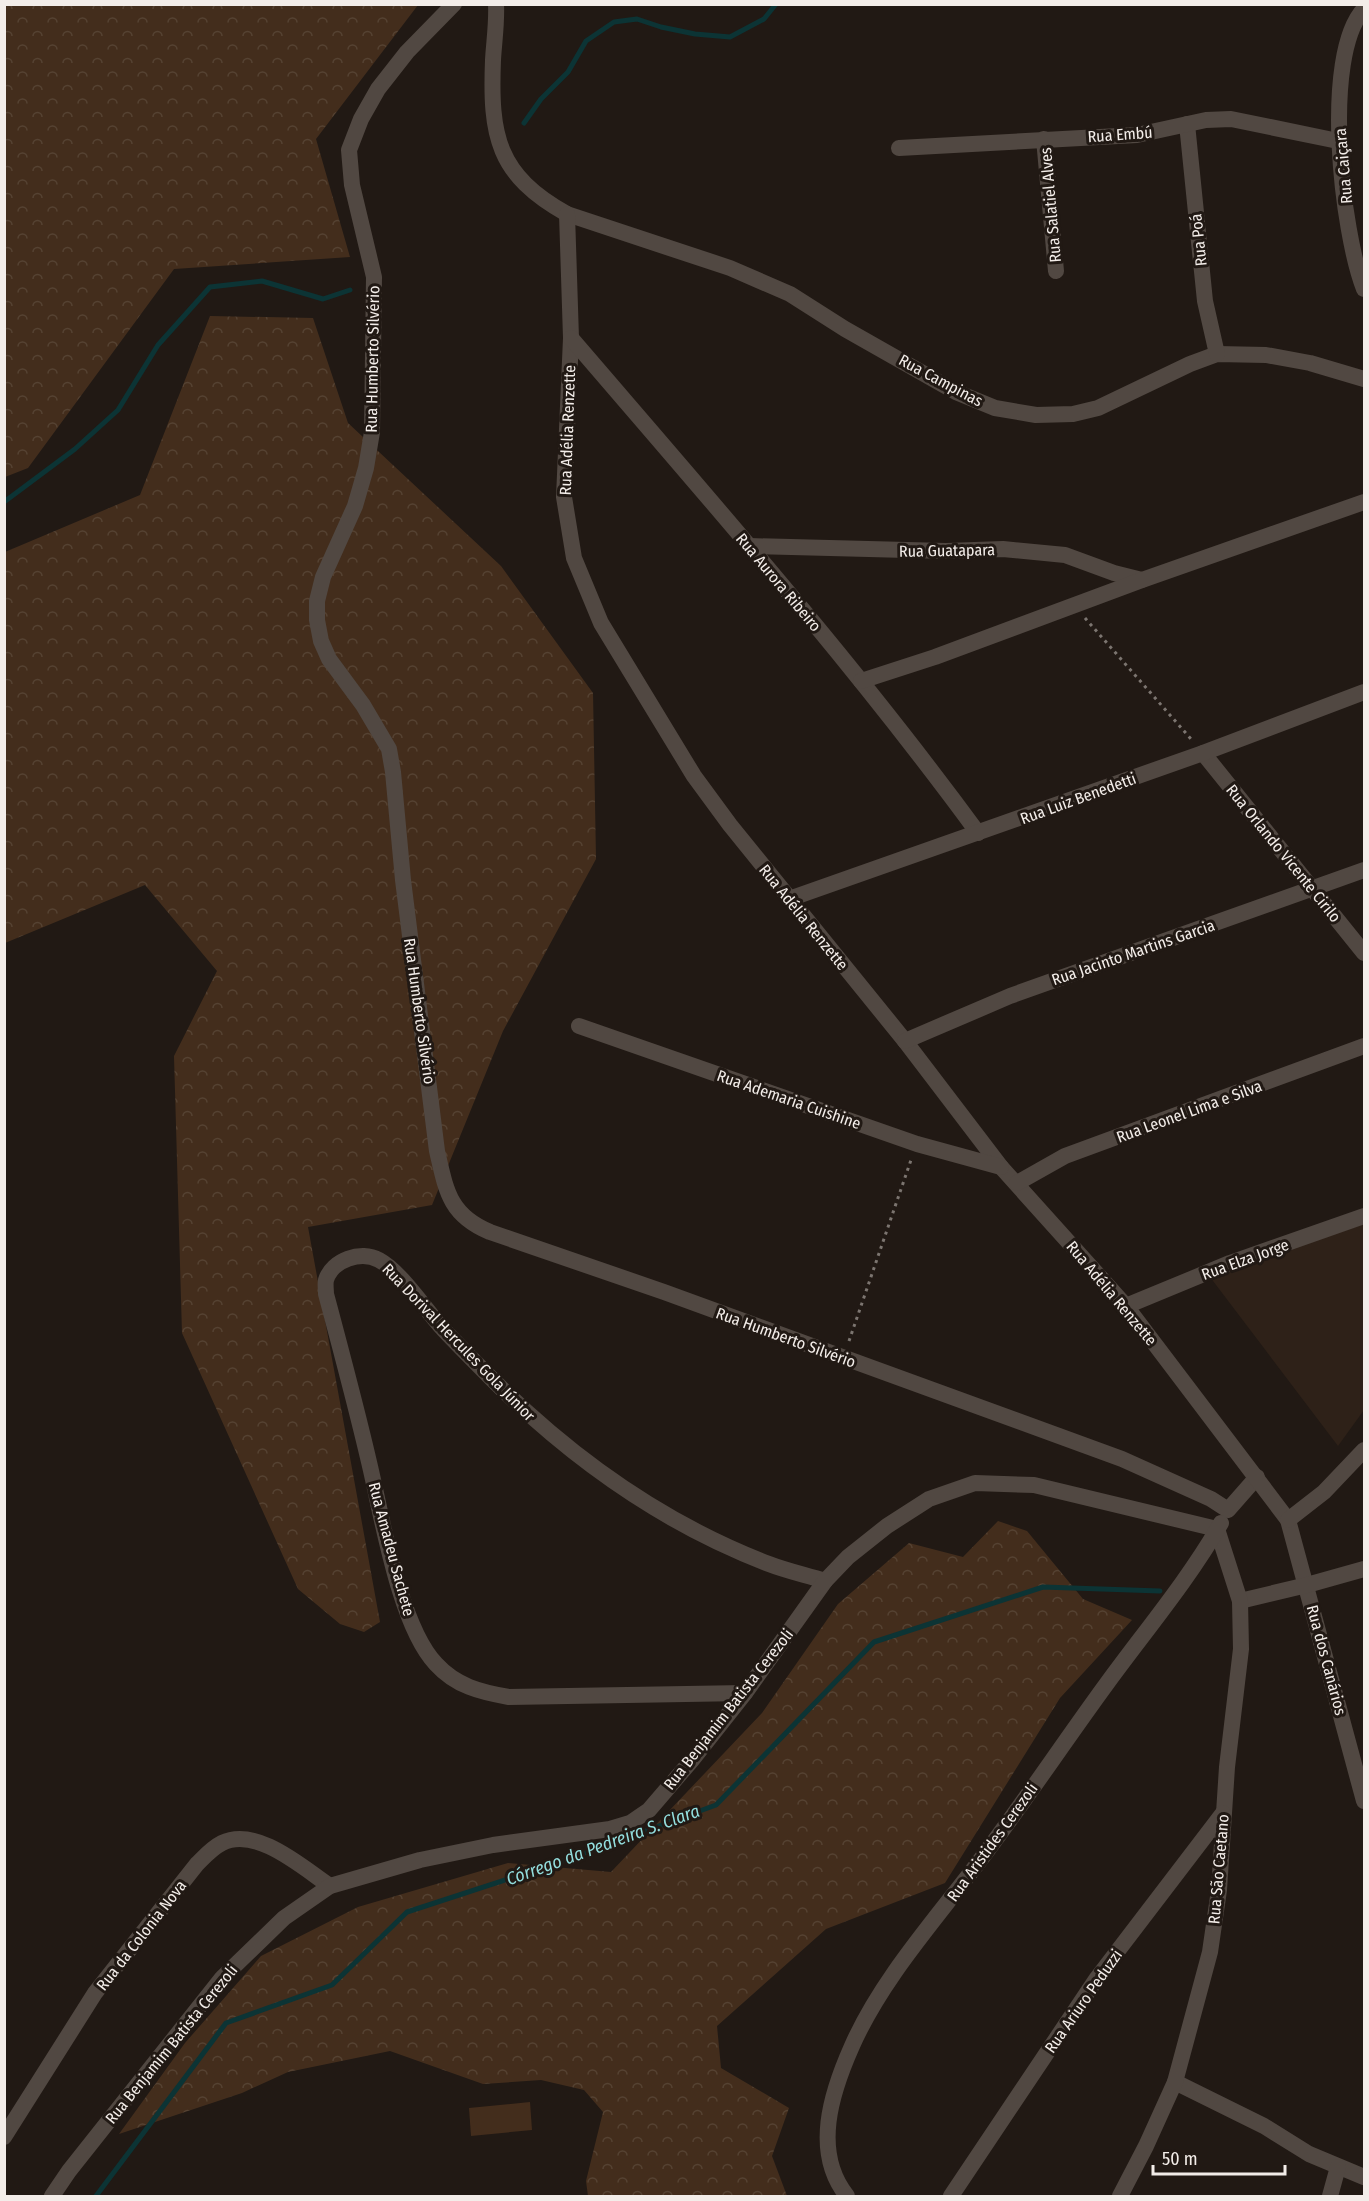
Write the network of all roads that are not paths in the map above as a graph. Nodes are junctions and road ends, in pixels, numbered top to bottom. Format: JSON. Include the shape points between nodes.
{"nodes":[{"id":1,"x":454,"y":4,"type":"edge"},
{"id":2,"x":496,"y":4,"type":"edge"},
{"id":3,"x":1365,"y":9,"type":"edge"},
{"id":4,"x":1187,"y":124,"type":"junction"},
{"id":5,"x":1044,"y":139,"type":"junction"},
{"id":6,"x":1338,"y":141,"type":"junction"},
{"id":7,"x":899,"y":148,"type":"dead end"},
{"id":8,"x":567,"y":214,"type":"junction"},
{"id":9,"x":1056,"y":271,"type":"dead end"},
{"id":10,"x":1365,"y":289,"type":"edge"},
{"id":11,"x":571,"y":338,"type":"junction"},
{"id":12,"x":1217,"y":354,"type":"junction"},
{"id":13,"x":1365,"y":379,"type":"edge"},
{"id":14,"x":1365,"y":502,"type":"edge"},
{"id":15,"x":748,"y":546,"type":"junction"},
{"id":16,"x":1142,"y":580,"type":"junction"},
{"id":17,"x":861,"y":681,"type":"junction"},
{"id":18,"x":1365,"y":692,"type":"edge"},
{"id":19,"x":1203,"y":753,"type":"junction"},
{"id":20,"x":978,"y":833,"type":"junction"},
{"id":21,"x":1365,"y":870,"type":"edge"},
{"id":22,"x":1314,"y":889,"type":"junction"},
{"id":23,"x":789,"y":899,"type":"junction"},
{"id":24,"x":1365,"y":953,"type":"edge"},
{"id":25,"x":579,"y":1026,"type":"dead end"},
{"id":26,"x":905,"y":1041,"type":"junction"},
{"id":27,"x":1365,"y":1046,"type":"edge"},
{"id":28,"x":1001,"y":1167,"type":"junction"},
{"id":29,"x":1017,"y":1183,"type":"junction"},
{"id":30,"x":1365,"y":1216,"type":"edge"},
{"id":31,"x":326,"y":1294,"type":"joint"},
{"id":32,"x":1126,"y":1306,"type":"junction"},
{"id":33,"x":1365,"y":1450,"type":"edge"},
{"id":34,"x":1257,"y":1477,"type":"junction"},
{"id":35,"x":1228,"y":1510,"type":"junction"},
{"id":36,"x":1288,"y":1520,"type":"junction"},
{"id":37,"x":1217,"y":1529,"type":"junction"},
{"id":38,"x":1365,"y":1569,"type":"edge"},
{"id":39,"x":825,"y":1581,"type":"junction"},
{"id":40,"x":1307,"y":1585,"type":"junction"},
{"id":41,"x":1240,"y":1601,"type":"junction"},
{"id":42,"x":745,"y":1693,"type":"junction"},
{"id":43,"x":1365,"y":1801,"type":"edge"},
{"id":44,"x":1224,"y":1812,"type":"junction"},
{"id":45,"x":330,"y":1886,"type":"junction"},
{"id":46,"x":1175,"y":2082,"type":"junction"},
{"id":47,"x":4,"y":2137,"type":"edge"},
{"id":48,"x":1338,"y":2167,"type":"junction"},
{"id":49,"x":1365,"y":2177,"type":"edge"},
{"id":50,"x":52,"y":2196,"type":"edge"},
{"id":51,"x":847,"y":2196,"type":"edge"},
{"id":52,"x":951,"y":2196,"type":"edge"},
{"id":53,"x":1120,"y":2196,"type":"edge"},
{"id":54,"x":1330,"y":2196,"type":"edge"}],
"edges":[{"from":1,"to":35,"type":"street","name":"Rua Humberto Silvério","via":[[407,52],[378,89],[349,150],[354,196],[374,277],[372,432],[355,506],[323,577],[317,601],[321,641],[329,660],[363,705],[389,749],[437,1151],[447,1194],[466,1218],[490,1232],[1122,1459],[1211,1498]]},
{"from":2,"to":8,"type":"street","name":"Rua Campinas","via":[[493,104],[502,153],[526,187]]},
{"from":3,"to":6,"type":"street","name":"Rua Caiçara","via":[[1346,45]]},
{"from":4,"to":5,"type":"street","name":"Rua Embú","via":[[1137,135]]},
{"from":4,"to":6,"type":"street","name":"Rua Embú","via":[[1231,119]]},
{"from":4,"to":12,"type":"street","name":"Rua Poá","via":[[1203,290]]},
{"from":5,"to":7,"type":"street","name":"Rua Embú"},
{"from":5,"to":9,"type":"street","name":"Rua Salatiel Alves"},
{"from":6,"to":10,"type":"street","name":"Rua Caiçara","via":[[1350,230]]},
{"from":8,"to":11,"type":"street","name":"Rua Adélia Renzette"},
{"from":8,"to":12,"type":"street","name":"Rua Campinas","via":[[730,268],[790,294],[956,392],[995,408],[1036,415],[1073,414],[1098,408]]},
{"from":11,"to":15,"type":"street","name":"Rua Aurora Ribeiro"},
{"from":11,"to":23,"type":"street","name":"Rua Adélia Renzette","via":[[564,497],[573,558],[602,623],[694,776]]},
{"from":12,"to":13,"type":"street","name":"Rua Campinas","via":[[1266,355]]},
{"from":14,"to":16,"type":"street"},
{"from":15,"to":16,"type":"street","name":"Rua Guatapara","via":[[1003,549],[1065,555]]},
{"from":15,"to":17,"type":"street","name":"Rua Aurora Ribeiro"},
{"from":16,"to":17,"type":"street"},
{"from":17,"to":20,"type":"street","name":"Rua Aurora Ribeiro"},
{"from":18,"to":19,"type":"street","name":"Rua Luiz Benedetti"},
{"from":19,"to":20,"type":"street","name":"Rua Luiz Benedetti"},
{"from":19,"to":22,"type":"street","name":"Rua Orlando Vicente Cirilo"},
{"from":20,"to":23,"type":"street","name":"Rua Luiz Benedetti"},
{"from":21,"to":22,"type":"street","name":"Rua Jacinto Martins Garcia"},
{"from":22,"to":24,"type":"street","name":"Rua Orlando Vicente Cirilo"},
{"from":22,"to":26,"type":"street","name":"Rua Jacinto Martins Garcia","via":[[1010,996]]},
{"from":23,"to":26,"type":"street","name":"Rua Adélia Renzette"},
{"from":25,"to":28,"type":"street","name":"Rua Ademaria Cuishine","via":[[917,1144]]},
{"from":26,"to":28,"type":"street","name":"Rua Adélia Renzette"},
{"from":27,"to":29,"type":"street","name":"Rua Leonel Lima e Silva","via":[[1065,1156]]},
{"from":28,"to":29,"type":"street","name":"Rua Adélia Renzette"},
{"from":29,"to":32,"type":"street","name":"Rua Adélia Renzette"},
{"from":30,"to":32,"type":"street","name":"Rua Elza Jorge"},
{"from":31,"to":39,"type":"street","name":"Rua Dorival Hercules Gola Júnior","via":[[326,1281],[344,1260],[362,1255],[377,1258],[392,1269],[444,1330],[526,1413],[599,1471],[654,1508],[738,1551]]},
{"from":31,"to":42,"type":"street","name":"Rua Amadeu Sachete","via":[[409,1619],[424,1648],[446,1675],[481,1692],[509,1697]]},
{"from":32,"to":34,"type":"street","name":"Rua Adélia Renzette"},
{"from":33,"to":36,"type":"street","via":[[1324,1492]]},
{"from":34,"to":35,"type":"street"},
{"from":34,"to":36,"type":"street","name":"Rua Adélia Renzette"},
{"from":35,"to":37,"type":"street","name":"Rua Aristides Cerezoli"},
{"from":36,"to":40,"type":"street","name":"Rua dos Canários"},
{"from":37,"to":39,"type":"street","name":"Rua Benjamim Batista Cerezoli","via":[[1034,1485],[975,1483],[929,1499],[887,1526]]},
{"from":37,"to":41,"type":"street","name":"Rua São Caetano"},
{"from":37,"to":51,"type":"street","name":"Rua Aristides Cerezoli","via":[[996,1841],[870,2010],[841,2074],[828,2132],[830,2167]]},
{"from":38,"to":40,"type":"street"},
{"from":39,"to":42,"type":"street","name":"Rua Benjamim Batista Cerezoli"},
{"from":40,"to":41,"type":"street"},
{"from":40,"to":43,"type":"street","name":"Rua dos Canários"},
{"from":41,"to":44,"type":"street","name":"Rua São Caetano","via":[[1241,1649]]},
{"from":42,"to":45,"type":"street","name":"Rua Benjamim Batista Cerezoli","via":[[649,1810],[630,1823],[420,1860]]},
{"from":44,"to":46,"type":"street","name":"Rua São Caetano","via":[[1210,1952]]},
{"from":44,"to":52,"type":"street","name":"Rua Ariuro Peduzzi","via":[[1097,1978]]},
{"from":45,"to":47,"type":"street","name":"Rua da Colonia Nova","via":[[273,1848],[254,1841],[224,1842],[211,1850],[95,1993]]},
{"from":45,"to":50,"type":"street","name":"Rua Benjamim Batista Cerezoli","via":[[284,1918],[222,1978]]},
{"from":46,"to":48,"type":"street"},
{"from":46,"to":53,"type":"street","name":"Rua São Caetano"},
{"from":48,"to":49,"type":"street"},
{"from":48,"to":54,"type":"street"}]}
